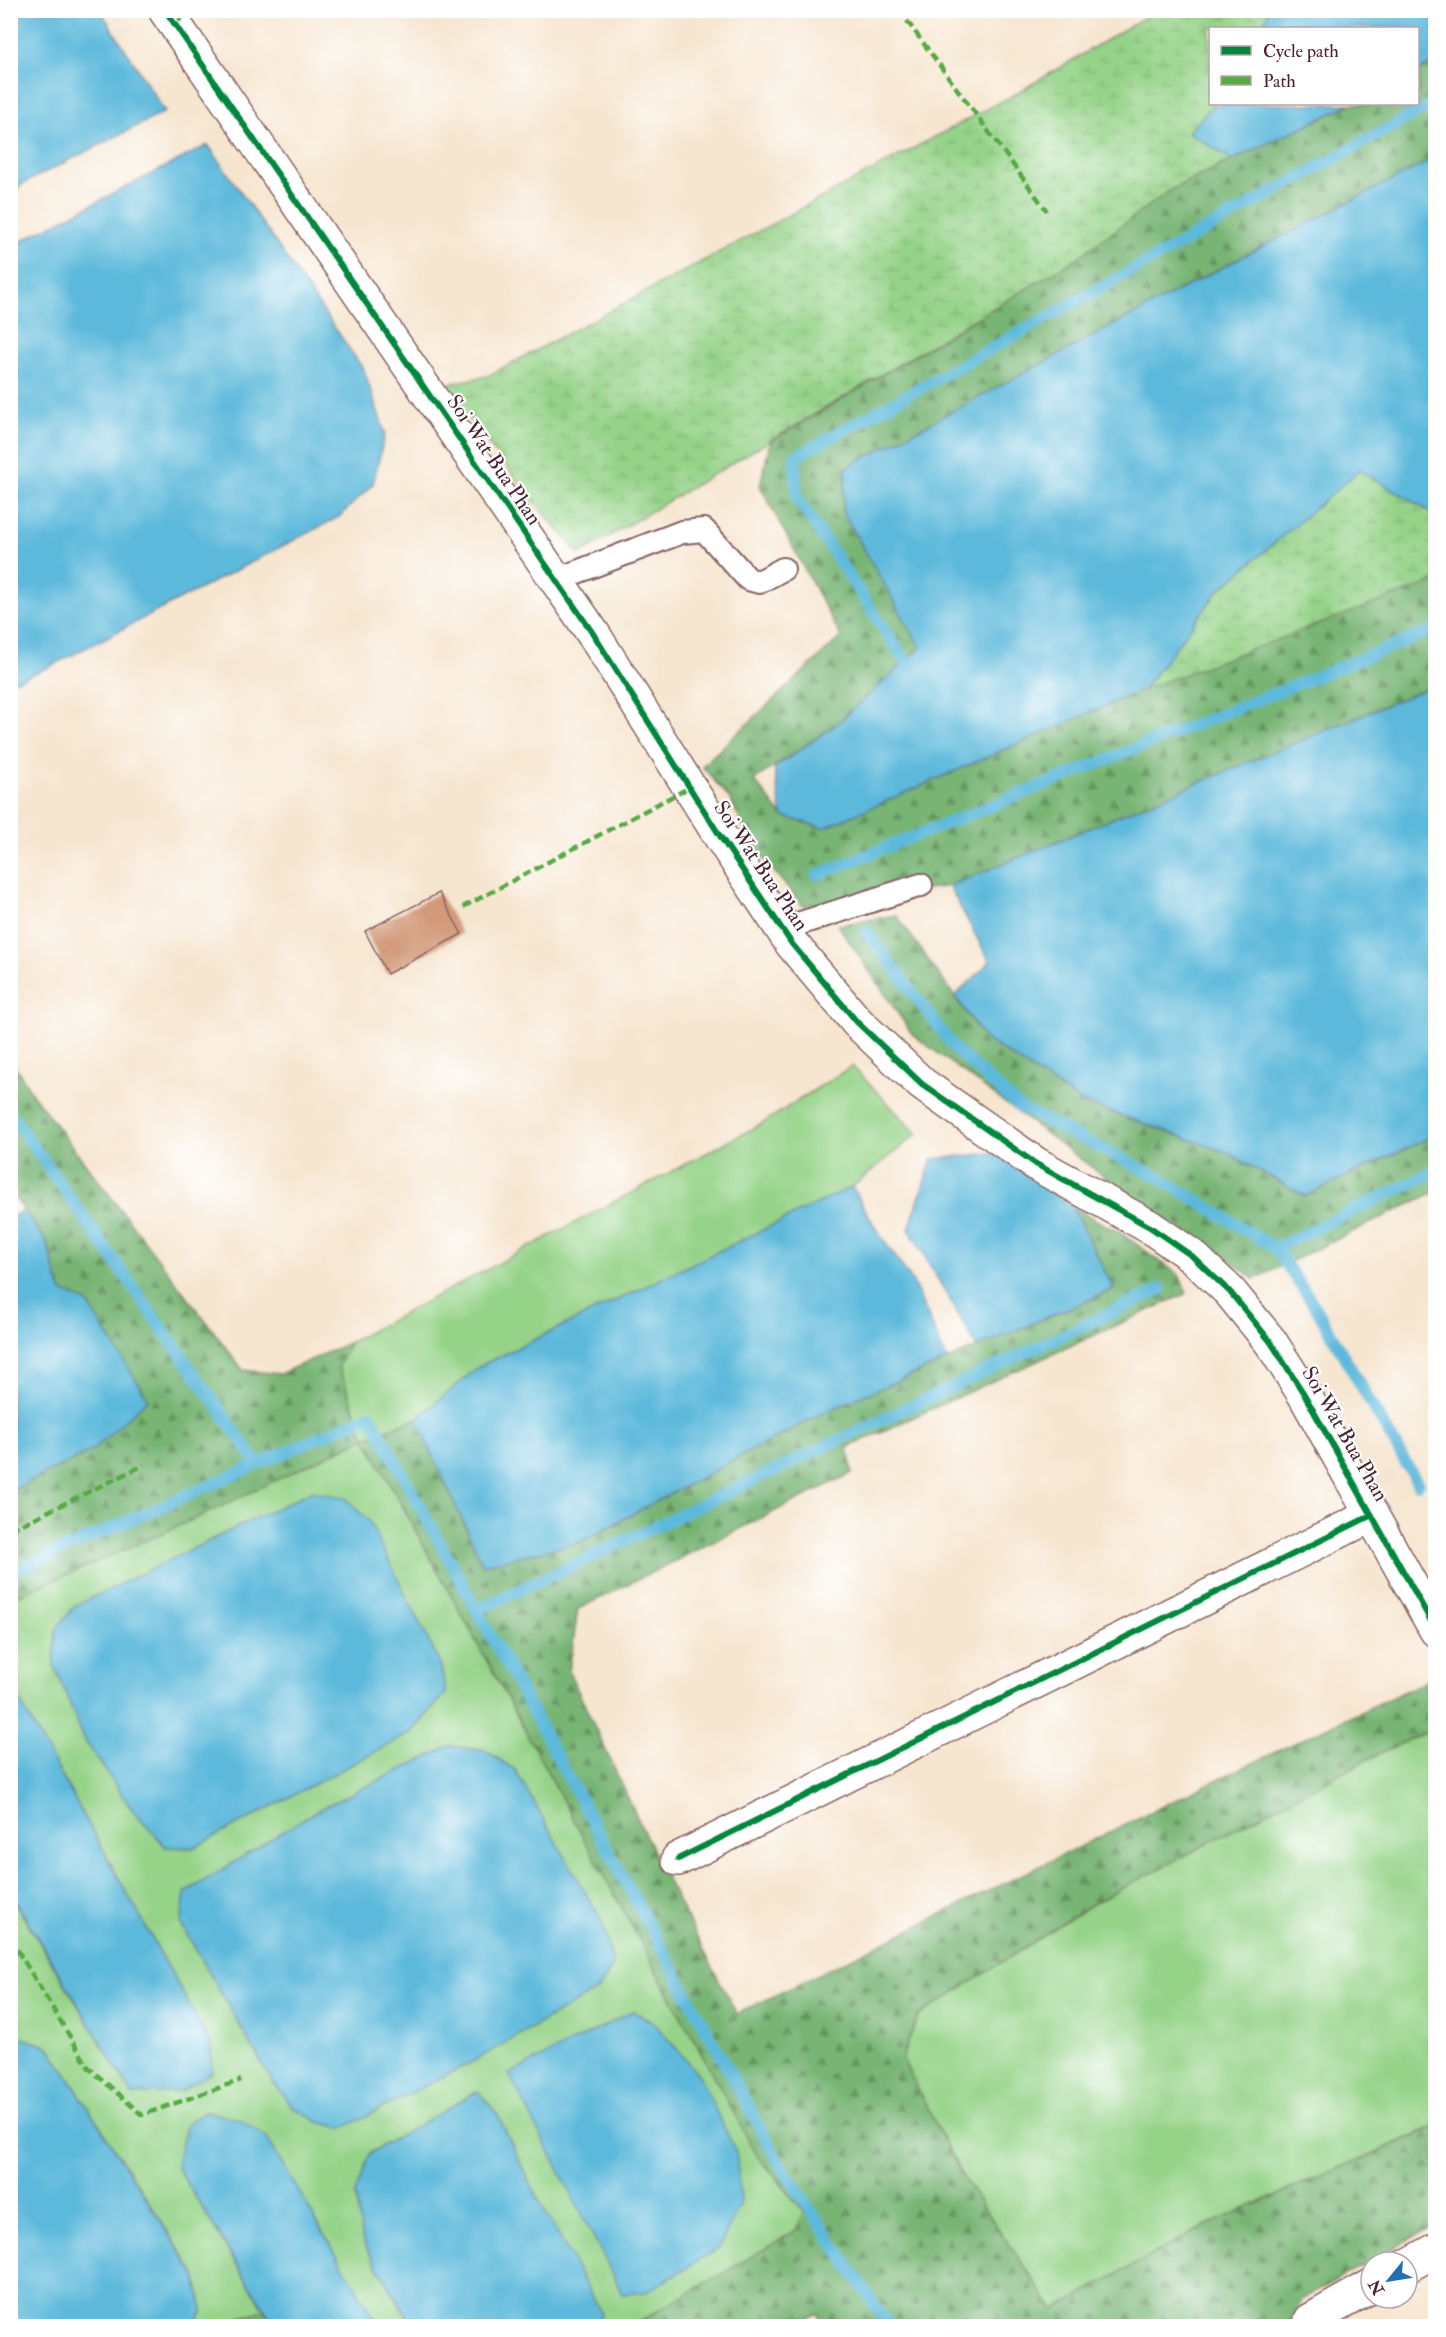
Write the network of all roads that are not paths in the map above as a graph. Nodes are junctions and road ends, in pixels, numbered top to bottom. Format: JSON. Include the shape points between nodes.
{"nodes":[{"id":1,"x":165,"y":10,"type":"edge"},
{"id":2,"x":783,"y":569,"type":"dead end"},
{"id":3,"x":556,"y":580,"type":"junction"},
{"id":4,"x":921,"y":885,"type":"dead end"},
{"id":5,"x":782,"y":929,"type":"junction"},
{"id":6,"x":1372,"y":1515,"type":"junction"},
{"id":7,"x":1436,"y":1630,"type":"edge"},
{"id":8,"x":678,"y":1859,"type":"dead end"},
{"id":9,"x":1436,"y":2250,"type":"edge"},
{"id":10,"x":1419,"y":2259,"type":"edge"},
{"id":11,"x":1359,"y":2293,"type":"edge"},
{"id":12,"x":1311,"y":2320,"type":"dead end"}],
"edges":[{"from":1,"to":3,"type":"street","name":"Soi Wat Bua Phan"},
{"from":2,"to":3,"type":"lane","via":[[759,582],[748,579],[704,530],[682,532]]},
{"from":3,"to":5,"type":"street","name":"Soi Wat Bua Phan"},
{"from":4,"to":5,"type":"lane"},
{"from":5,"to":6,"type":"street","name":"Soi Wat Bua Phan","via":[[857,1022],[922,1084],[1036,1164],[1150,1227],[1192,1256],[1230,1292],[1270,1341],[1304,1394]]},
{"from":6,"to":7,"type":"street","name":"Soi Wat Bua Phan"},
{"from":6,"to":8,"type":"street"},
{"from":9,"to":10,"type":"street"},
{"from":11,"to":12,"type":"street"}]}
